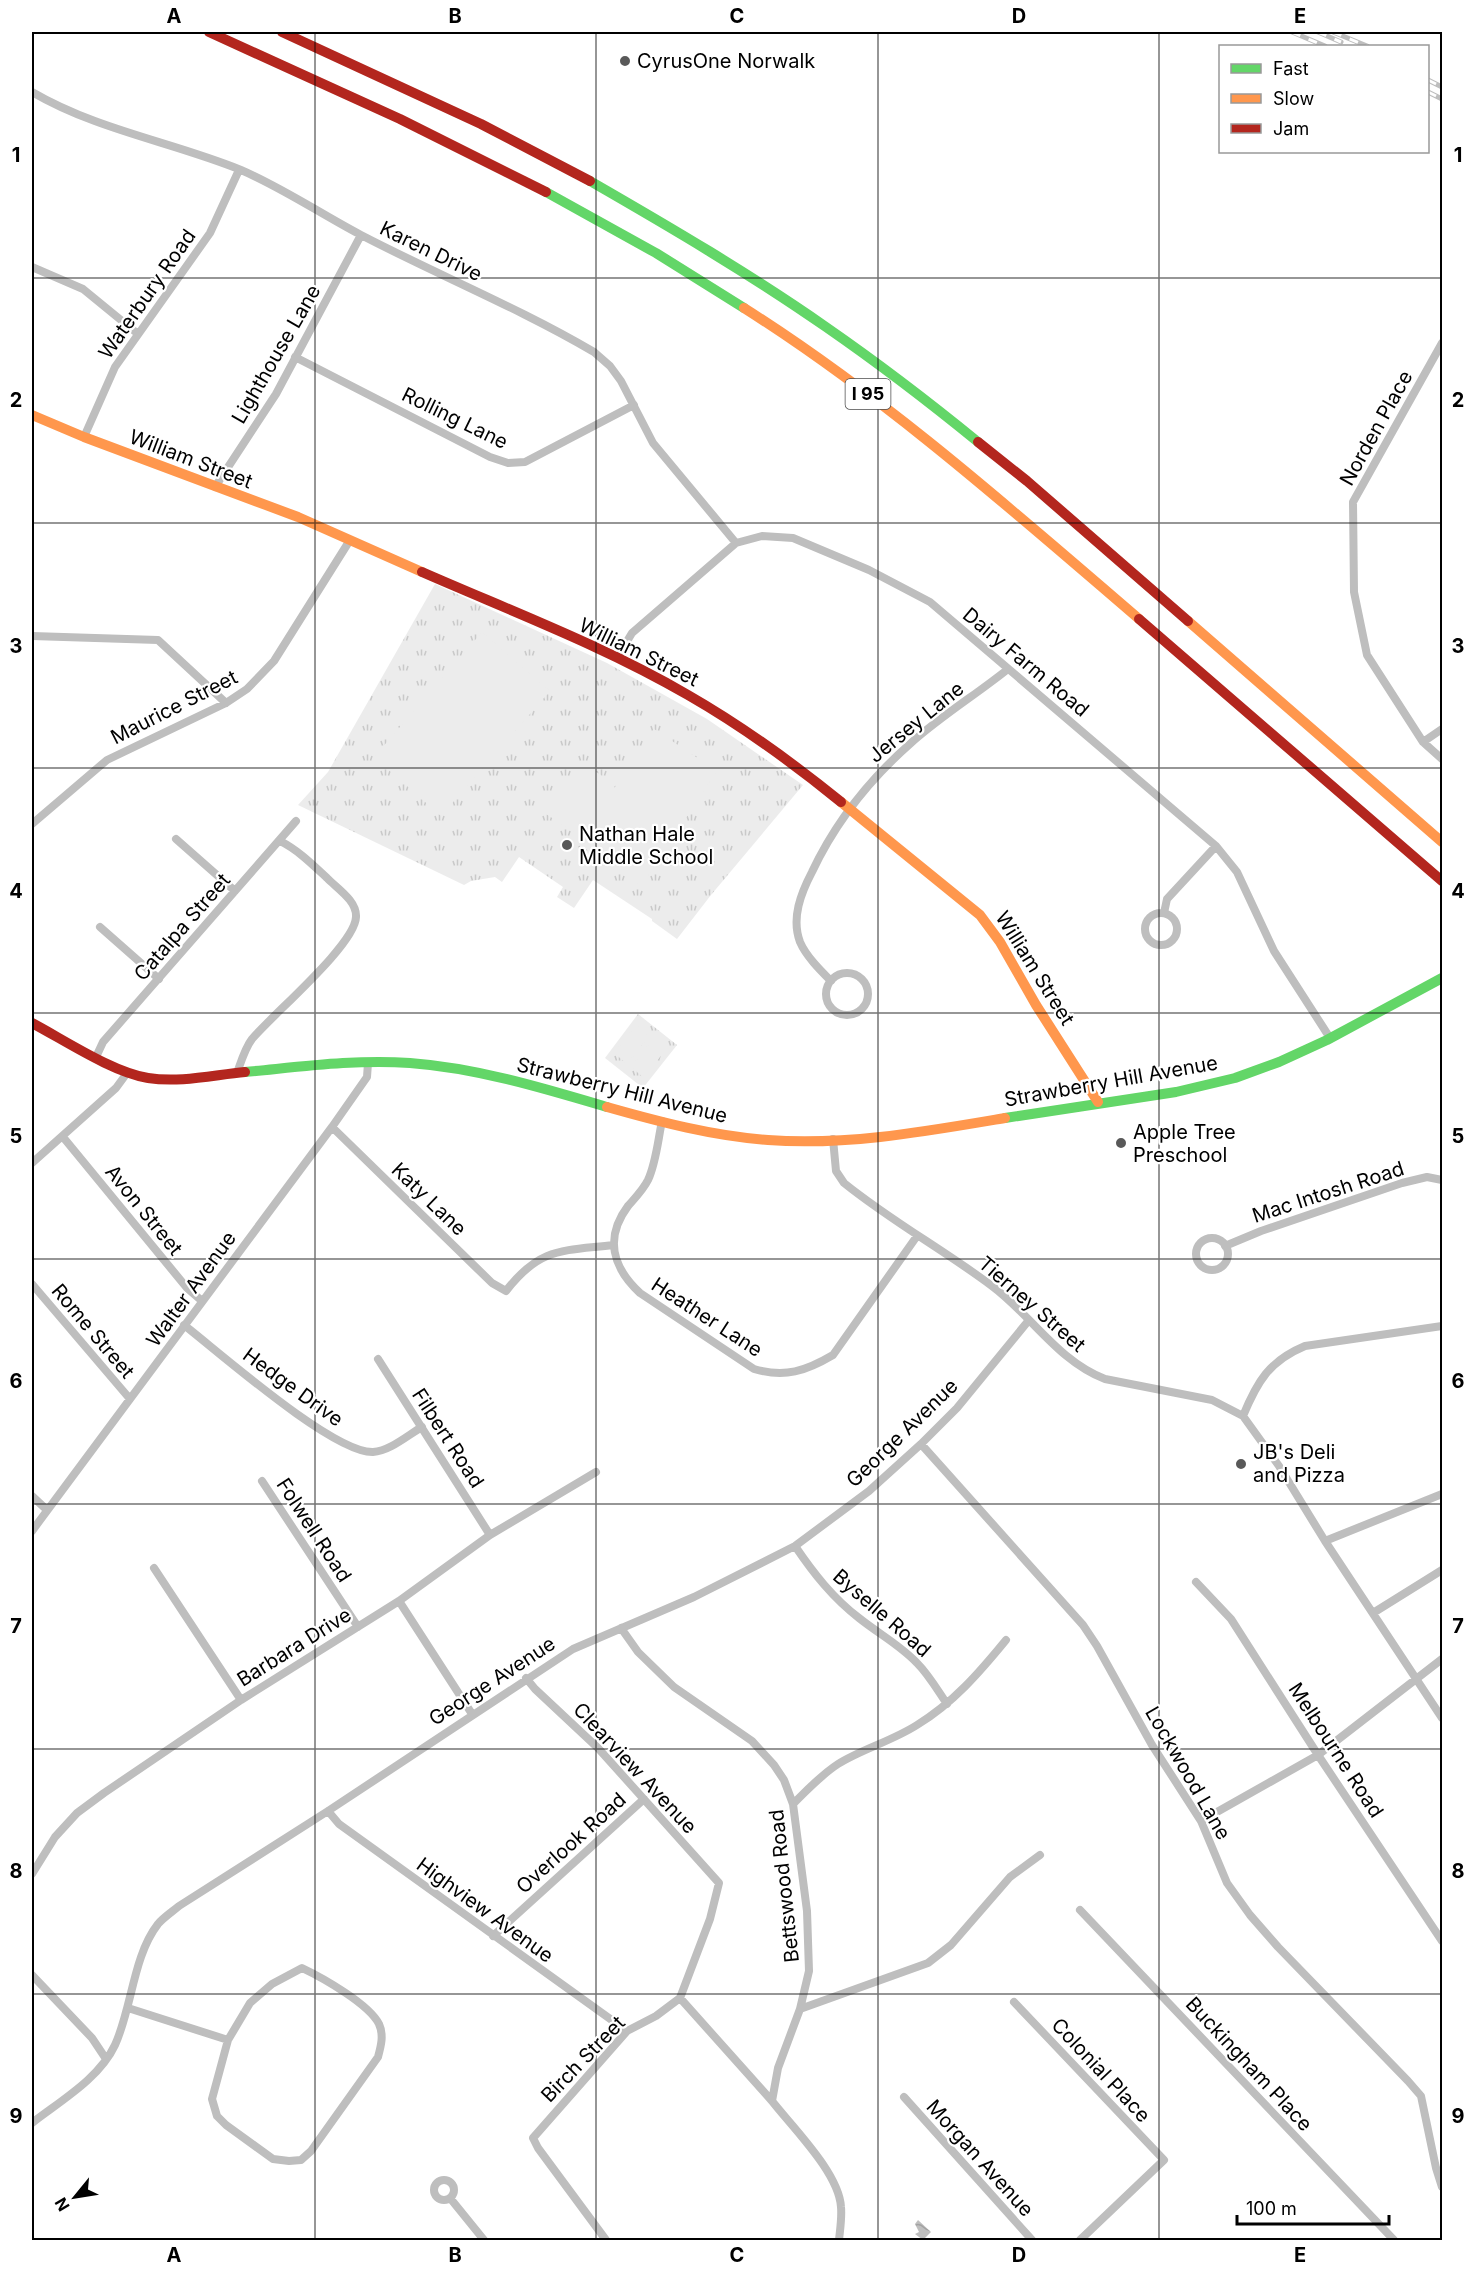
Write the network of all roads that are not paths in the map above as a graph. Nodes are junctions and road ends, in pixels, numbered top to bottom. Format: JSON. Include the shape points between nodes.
{"nodes":[{"id":1,"x":209,"y":32,"type":"edge"},
{"id":2,"x":282,"y":32,"type":"edge"},
{"id":3,"x":32,"y":92,"type":"edge"},
{"id":4,"x":238,"y":170,"type":"junction"},
{"id":5,"x":361,"y":235,"type":"junction"},
{"id":6,"x":32,"y":267,"type":"edge"},
{"id":7,"x":138,"y":334,"type":"junction"},
{"id":8,"x":1443,"y":343,"type":"edge"},
{"id":9,"x":295,"y":357,"type":"junction"},
{"id":10,"x":634,"y":405,"type":"junction"},
{"id":11,"x":32,"y":415,"type":"edge"},
{"id":12,"x":84,"y":437,"type":"junction"},
{"id":13,"x":215,"y":487,"type":"junction"},
{"id":14,"x":350,"y":540,"type":"junction"},
{"id":15,"x":736,"y":543,"type":"junction"},
{"id":16,"x":32,"y":636,"type":"edge"},
{"id":17,"x":616,"y":658,"type":"junction"},
{"id":18,"x":1008,"y":669,"type":"junction"},
{"id":19,"x":226,"y":703,"type":"junction"},
{"id":20,"x":1443,"y":729,"type":"edge"},
{"id":21,"x":1423,"y":742,"type":"junction"},
{"id":22,"x":1443,"y":759,"type":"edge"},
{"id":23,"x":851,"y":808,"type":"junction"},
{"id":24,"x":296,"y":821,"type":"dead end"},
{"id":25,"x":32,"y":824,"type":"edge"},
{"id":26,"x":176,"y":839,"type":"dead end"},
{"id":27,"x":280,"y":841,"type":"junction"},
{"id":28,"x":1443,"y":842,"type":"edge"},
{"id":29,"x":1216,"y":846,"type":"junction"},
{"id":30,"x":1443,"y":881,"type":"edge"},
{"id":31,"x":236,"y":891,"type":"junction"},
{"id":32,"x":1164,"y":913,"type":"junction"},
{"id":33,"x":100,"y":927,"type":"dead end"},
{"id":34,"x":1443,"y":978,"type":"edge"},
{"id":35,"x":159,"y":979,"type":"junction"},
{"id":36,"x":831,"y":981,"type":"junction"},
{"id":37,"x":32,"y":1023,"type":"edge"},
{"id":38,"x":1330,"y":1038,"type":"junction"},
{"id":39,"x":96,"y":1058,"type":"junction"},
{"id":40,"x":368,"y":1063,"type":"junction"},
{"id":41,"x":127,"y":1073,"type":"junction"},
{"id":42,"x":237,"y":1073,"type":"junction"},
{"id":43,"x":1098,"y":1102,"type":"junction"},
{"id":44,"x":663,"y":1121,"type":"junction"},
{"id":45,"x":332,"y":1127,"type":"junction"},
{"id":46,"x":63,"y":1137,"type":"junction"},
{"id":47,"x":833,"y":1139,"type":"junction"},
{"id":48,"x":32,"y":1163,"type":"edge"},
{"id":49,"x":1443,"y":1180,"type":"edge"},
{"id":50,"x":917,"y":1236,"type":"junction"},
{"id":51,"x":614,"y":1245,"type":"junction"},
{"id":52,"x":1226,"y":1246,"type":"junction"},
{"id":53,"x":32,"y":1284,"type":"edge"},
{"id":54,"x":202,"y":1301,"type":"junction"},
{"id":55,"x":1029,"y":1320,"type":"junction"},
{"id":56,"x":184,"y":1325,"type":"junction"},
{"id":57,"x":1443,"y":1326,"type":"edge"},
{"id":58,"x":378,"y":1359,"type":"dead end"},
{"id":59,"x":130,"y":1399,"type":"junction"},
{"id":60,"x":1243,"y":1416,"type":"junction"},
{"id":61,"x":422,"y":1427,"type":"junction"},
{"id":62,"x":921,"y":1444,"type":"junction"},
{"id":63,"x":596,"y":1473,"type":"dead end"},
{"id":64,"x":261,"y":1481,"type":"dead end"},
{"id":65,"x":1443,"y":1494,"type":"edge"},
{"id":66,"x":32,"y":1496,"type":"edge"},
{"id":67,"x":46,"y":1510,"type":"junction"},
{"id":68,"x":32,"y":1531,"type":"edge"},
{"id":69,"x":490,"y":1535,"type":"junction"},
{"id":70,"x":1325,"y":1541,"type":"junction"},
{"id":71,"x":795,"y":1546,"type":"junction"},
{"id":72,"x":154,"y":1568,"type":"dead end"},
{"id":73,"x":1443,"y":1570,"type":"edge"},
{"id":74,"x":1196,"y":1582,"type":"dead end"},
{"id":75,"x":399,"y":1601,"type":"junction"},
{"id":76,"x":1373,"y":1613,"type":"junction"},
{"id":77,"x":358,"y":1627,"type":"junction"},
{"id":78,"x":621,"y":1628,"type":"junction"},
{"id":79,"x":1006,"y":1640,"type":"dead end"},
{"id":80,"x":1443,"y":1659,"type":"edge"},
{"id":81,"x":526,"y":1678,"type":"junction"},
{"id":82,"x":1416,"y":1678,"type":"junction"},
{"id":83,"x":241,"y":1700,"type":"junction"},
{"id":84,"x":947,"y":1704,"type":"junction"},
{"id":85,"x":472,"y":1714,"type":"junction"},
{"id":86,"x":1443,"y":1718,"type":"edge"},
{"id":87,"x":1318,"y":1755,"type":"junction"},
{"id":88,"x":644,"y":1798,"type":"junction"},
{"id":89,"x":793,"y":1804,"type":"junction"},
{"id":90,"x":328,"y":1811,"type":"junction"},
{"id":91,"x":1201,"y":1821,"type":"junction"},
{"id":92,"x":1040,"y":1855,"type":"dead end"},
{"id":93,"x":32,"y":1874,"type":"edge"},
{"id":94,"x":1080,"y":1910,"type":"dead end"},
{"id":95,"x":493,"y":1936,"type":"junction"},
{"id":96,"x":1443,"y":1941,"type":"edge"},
{"id":97,"x":32,"y":1975,"type":"edge"},
{"id":98,"x":680,"y":1998,"type":"junction"},
{"id":99,"x":1014,"y":2002,"type":"dead end"},
{"id":100,"x":128,"y":2008,"type":"junction"},
{"id":101,"x":800,"y":2009,"type":"junction"},
{"id":102,"x":627,"y":2031,"type":"junction"},
{"id":103,"x":228,"y":2040,"type":"junction"},
{"id":104,"x":106,"y":2059,"type":"junction"},
{"id":105,"x":904,"y":2097,"type":"dead end"},
{"id":106,"x":772,"y":2101,"type":"junction"},
{"id":107,"x":32,"y":2123,"type":"edge"},
{"id":108,"x":1443,"y":2187,"type":"edge"},
{"id":109,"x":450,"y":2198,"type":"dead end"},
{"id":110,"x":484,"y":2241,"type":"edge"},
{"id":111,"x":606,"y":2241,"type":"edge"},
{"id":112,"x":839,"y":2241,"type":"edge"},
{"id":113,"x":1032,"y":2241,"type":"edge"},
{"id":114,"x":1080,"y":2241,"type":"edge"},
{"id":115,"x":1394,"y":2241,"type":"edge"}],
"edges":[{"from":1,"to":30,"type":"main road","number":"I 95","via":[[400,118],[531,183],[656,253],[778,330],[896,414],[1001,499]]},
{"from":2,"to":28,"type":"main road","number":"I 95","via":[[481,124],[578,174],[694,241],[825,326],[1027,481]]},
{"from":3,"to":4,"type":"street","name":"Karen Drive","via":[[84,118]]},
{"from":4,"to":5,"type":"street","name":"Karen Drive","via":[[264,180]]},
{"from":4,"to":7,"type":"street","name":"Waterbury Road","via":[[210,233]]},
{"from":5,"to":9,"type":"street","name":"Lighthouse Lane"},
{"from":5,"to":10,"type":"street","name":"Karen Drive","via":[[594,352],[616,374]]},
{"from":6,"to":7,"type":"street","via":[[83,289]]},
{"from":7,"to":12,"type":"street","name":"Waterbury Road","via":[[114,367]]},
{"from":8,"to":21,"type":"street","name":"Norden Place","via":[[1353,502],[1354,592],[1367,655]]},
{"from":9,"to":10,"type":"street","name":"Rolling Lane","via":[[508,463],[525,462]]},
{"from":9,"to":13,"type":"street","name":"Lighthouse Lane","via":[[276,394]]},
{"from":10,"to":15,"type":"street","name":"Karen Drive","via":[[653,443]]},
{"from":11,"to":12,"type":"main road","name":"William Street"},
{"from":12,"to":13,"type":"main road","name":"William Street"},
{"from":13,"to":14,"type":"main road","name":"William Street"},
{"from":14,"to":17,"type":"main road","name":"William Street"},
{"from":14,"to":19,"type":"street","name":"Maurice Street","via":[[274,661],[247,689]]},
{"from":15,"to":17,"type":"street","name":"Dairy Farm Road","via":[[632,633]]},
{"from":15,"to":18,"type":"street","name":"Dairy Farm Road","via":[[762,536],[793,538],[869,570],[930,602]]},
{"from":16,"to":19,"type":"street","via":[[158,640]]},
{"from":17,"to":23,"type":"main road","name":"William Street","via":[[742,728]]},
{"from":18,"to":23,"type":"street","name":"Jersey Lane","via":[[911,742],[878,773]]},
{"from":18,"to":29,"type":"street","name":"Dairy Farm Road"},
{"from":19,"to":25,"type":"street","name":"Maurice Street","via":[[107,760]]},
{"from":20,"to":21,"type":"street"},
{"from":21,"to":22,"type":"street","name":"Norden Place"},
{"from":23,"to":36,"type":"street","name":"Jersey Lane","via":[[826,842],[799,901],[797,917],[800,942]]},
{"from":23,"to":43,"type":"main road","name":"William Street","via":[[980,915]]},
{"from":24,"to":27,"type":"street","name":"Catalpa Street"},
{"from":26,"to":31,"type":"street"},
{"from":27,"to":31,"type":"street","name":"Catalpa Street"},
{"from":27,"to":42,"type":"street","via":[[295,849],[354,904],[353,933],[251,1041]]},
{"from":29,"to":32,"type":"street","via":[[1167,899]]},
{"from":29,"to":38,"type":"street","name":"Dairy Farm Road","via":[[1237,872],[1274,951]]},
{"from":31,"to":35,"type":"street","name":"Catalpa Street"},
{"from":32,"to":32,"type":"street","via":[[1154,914],[1145,927],[1151,942],[1161,946],[1175,938],[1178,928],[1174,918]]},
{"from":33,"to":35,"type":"street"},
{"from":34,"to":38,"type":"main road","name":"Strawberry Hill Avenue"},
{"from":35,"to":39,"type":"street","name":"Catalpa Street","via":[[103,1042]]},
{"from":36,"to":36,"type":"street","via":[[826,994],[835,1012],[849,1016],[862,1010],[868,992],[862,979],[843,974]]},
{"from":37,"to":39,"type":"main road","name":"Strawberry Hill Avenue"},
{"from":38,"to":43,"type":"main road","name":"Strawberry Hill Avenue","via":[[1254,1072],[1157,1095]]},
{"from":39,"to":41,"type":"main road","name":"Strawberry Hill Avenue"},
{"from":40,"to":42,"type":"main road","name":"Strawberry Hill Avenue"},
{"from":40,"to":44,"type":"main road","name":"Strawberry Hill Avenue","via":[[465,1070]]},
{"from":40,"to":45,"type":"street","name":"Walter Avenue","via":[[367,1077]]},
{"from":41,"to":42,"type":"main road","name":"Strawberry Hill Avenue","via":[[178,1079]]},
{"from":41,"to":46,"type":"street"},
{"from":43,"to":47,"type":"main road","name":"Strawberry Hill Avenue","via":[[890,1135]]},
{"from":44,"to":47,"type":"main road","name":"Strawberry Hill Avenue","via":[[727,1135]]},
{"from":44,"to":51,"type":"street","via":[[649,1178],[622,1215]]},
{"from":45,"to":51,"type":"street","name":"Katy Lane","via":[[492,1283],[506,1291],[542,1257]]},
{"from":45,"to":54,"type":"street","name":"Walter Avenue"},
{"from":46,"to":48,"type":"street"},
{"from":46,"to":54,"type":"street","name":"Avon Street","via":[[187,1288]]},
{"from":47,"to":50,"type":"street","name":"Tierney Street","via":[[836,1171],[844,1183]]},
{"from":49,"to":52,"type":"street","name":"Mac Intosh Road","via":[[1427,1178],[1401,1183]]},
{"from":50,"to":51,"type":"street","name":"Heather Lane","via":[[833,1355],[815,1366],[771,1374],[754,1369],[640,1293],[618,1264]]},
{"from":50,"to":55,"type":"street","name":"Tierney Street","via":[[993,1287]]},
{"from":52,"to":52,"type":"street","name":"Mac Intosh Road","via":[[1216,1239],[1203,1241],[1196,1251],[1198,1263],[1208,1270],[1220,1268],[1227,1258]]},
{"from":53,"to":59,"type":"street","name":"Rome Street"},
{"from":54,"to":56,"type":"street","name":"Walter Avenue"},
{"from":55,"to":60,"type":"street","name":"Tierney Street","via":[[1065,1356],[1089,1373],[1212,1400]]},
{"from":55,"to":62,"type":"street","name":"George Avenue","via":[[957,1408]]},
{"from":56,"to":59,"type":"street","name":"Walter Avenue"},
{"from":56,"to":61,"type":"street","name":"Hedge Drive","via":[[286,1406],[323,1432],[360,1450],[382,1450]]},
{"from":57,"to":60,"type":"street","via":[[1305,1346],[1289,1353],[1266,1371]]},
{"from":58,"to":61,"type":"street","name":"Filbert Road"},
{"from":59,"to":67,"type":"street","name":"Walter Avenue"},
{"from":60,"to":70,"type":"street","name":"Tierney Street"},
{"from":61,"to":69,"type":"street","name":"Filbert Road"},
{"from":62,"to":71,"type":"street","name":"George Avenue","via":[[869,1491]]},
{"from":62,"to":91,"type":"street","name":"Lockwood Lane","via":[[1083,1625]]},
{"from":63,"to":69,"type":"street","name":"Barbara Drive"},
{"from":64,"to":77,"type":"street","name":"Folwell Road"},
{"from":65,"to":70,"type":"street"},
{"from":66,"to":67,"type":"street"},
{"from":67,"to":68,"type":"street","name":"Walter Avenue"},
{"from":69,"to":75,"type":"street","name":"Barbara Drive"},
{"from":70,"to":76,"type":"street","name":"Tierney Street"},
{"from":71,"to":78,"type":"street","name":"George Avenue"},
{"from":71,"to":84,"type":"street","name":"Byselle Road","via":[[815,1576],[838,1599],[918,1664]]},
{"from":72,"to":83,"type":"street"},
{"from":73,"to":76,"type":"street"},
{"from":74,"to":87,"type":"street","name":"Melbourne Road","via":[[1231,1619]]},
{"from":75,"to":77,"type":"street","name":"Barbara Drive"},
{"from":75,"to":85,"type":"street"},
{"from":76,"to":82,"type":"street","name":"Tierney Street"},
{"from":77,"to":83,"type":"street","name":"Barbara Drive"},
{"from":78,"to":81,"type":"street","name":"George Avenue","via":[[573,1649]]},
{"from":78,"to":89,"type":"street","name":"Bettswood Road","via":[[638,1652],[674,1687],[752,1741],[784,1780]]},
{"from":79,"to":84,"type":"street"},
{"from":80,"to":82,"type":"street"},
{"from":81,"to":85,"type":"street","name":"George Avenue"},
{"from":81,"to":88,"type":"street","name":"Clearview Avenue"},
{"from":82,"to":86,"type":"street","name":"Tierney Street"},
{"from":82,"to":87,"type":"street"},
{"from":83,"to":93,"type":"street","name":"Barbara Drive","via":[[76,1813],[55,1836]]},
{"from":84,"to":89,"type":"street","via":[[916,1726],[838,1764]]},
{"from":85,"to":90,"type":"street","name":"George Avenue"},
{"from":87,"to":91,"type":"street"},
{"from":87,"to":96,"type":"street","name":"Melbourne Road"},
{"from":88,"to":95,"type":"street","name":"Overlook Road"},
{"from":88,"to":98,"type":"street","name":"Clearview Avenue","via":[[719,1883],[710,1920]]},
{"from":89,"to":101,"type":"street","name":"Bettswood Road","via":[[810,1944],[809,1971]]},
{"from":90,"to":95,"type":"street","name":"Highview Avenue","via":[[339,1824]]},
{"from":90,"to":100,"type":"street","name":"George Avenue","via":[[179,1906],[159,1924],[146,1945]]},
{"from":91,"to":108,"type":"street","name":"Lockwood Lane","via":[[1227,1883],[1250,1915],[1421,2096]]},
{"from":92,"to":101,"type":"street","via":[[1010,1877],[951,1945],[928,1963]]},
{"from":94,"to":115,"type":"street","name":"Buckingham Place"},
{"from":95,"to":102,"type":"street","name":"Highview Avenue"},
{"from":97,"to":104,"type":"street","via":[[92,2038]]},
{"from":98,"to":102,"type":"street","name":"Birch Street"},
{"from":98,"to":106,"type":"street"},
{"from":99,"to":114,"type":"street","name":"Colonial Place","via":[[1164,2160]]},
{"from":100,"to":103,"type":"street"},
{"from":100,"to":104,"type":"street","name":"George Avenue"},
{"from":101,"to":106,"type":"street","name":"Bettswood Road","via":[[778,2068]]},
{"from":102,"to":111,"type":"street","name":"Birch Street","via":[[533,2138]]},
{"from":103,"to":103,"type":"street","via":[[250,2003],[272,1984],[302,1968],[325,1979],[369,2012],[379,2025],[382,2041],[378,2057],[311,2151],[301,2160],[288,2161],[273,2159],[217,2116],[212,2099]]},
{"from":104,"to":107,"type":"street","name":"George Avenue","via":[[91,2077]]},
{"from":105,"to":113,"type":"street","name":"Morgan Avenue"},
{"from":106,"to":112,"type":"street","via":[[837,2189],[841,2206]]},
{"from":109,"to":110,"type":"street"}]}
